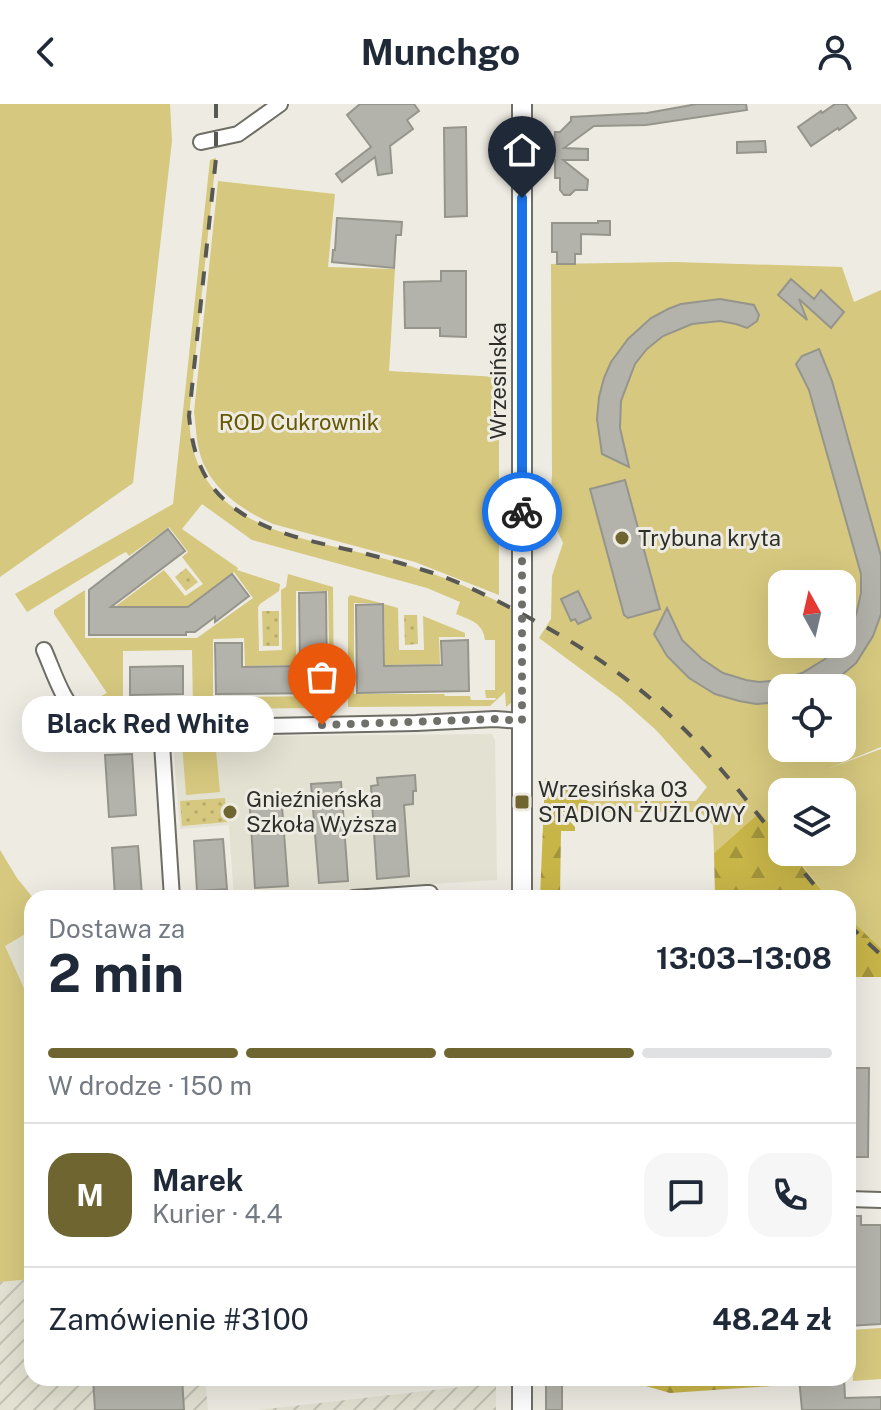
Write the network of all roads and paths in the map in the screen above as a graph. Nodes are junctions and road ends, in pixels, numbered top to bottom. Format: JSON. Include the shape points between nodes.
{"nodes":[{"id":1,"x":280,"y":104,"type":"edge"},
{"id":2,"x":522,"y":104,"type":"edge"},
{"id":3,"x":201,"y":142,"type":"dead end"},
{"id":4,"x":44,"y":650,"type":"dead end"},
{"id":5,"x":522,"y":721,"type":"junction"},
{"id":6,"x":161,"y":728,"type":"junction"},
{"id":7,"x":171,"y":890,"type":"edge"},
{"id":8,"x":522,"y":890,"type":"edge"},
{"id":9,"x":856,"y":1199,"type":"edge"},
{"id":10,"x":881,"y":1200,"type":"edge"},
{"id":11,"x":522,"y":1386,"type":"edge"},
{"id":12,"x":522,"y":1410,"type":"edge"}],
"edges":[{"from":1,"to":3,"type":"street","via":[[238,134]]},
{"from":2,"to":5,"type":"street","name":"Wrzesińska"},
{"from":4,"to":6,"type":"street","via":[[80,716],[127,729]]},
{"from":5,"to":6,"type":"street"},
{"from":5,"to":8,"type":"street","name":"Wrzesińska"},
{"from":6,"to":7,"type":"street"},
{"from":9,"to":10,"type":"street"},
{"from":11,"to":12,"type":"street"}]}
